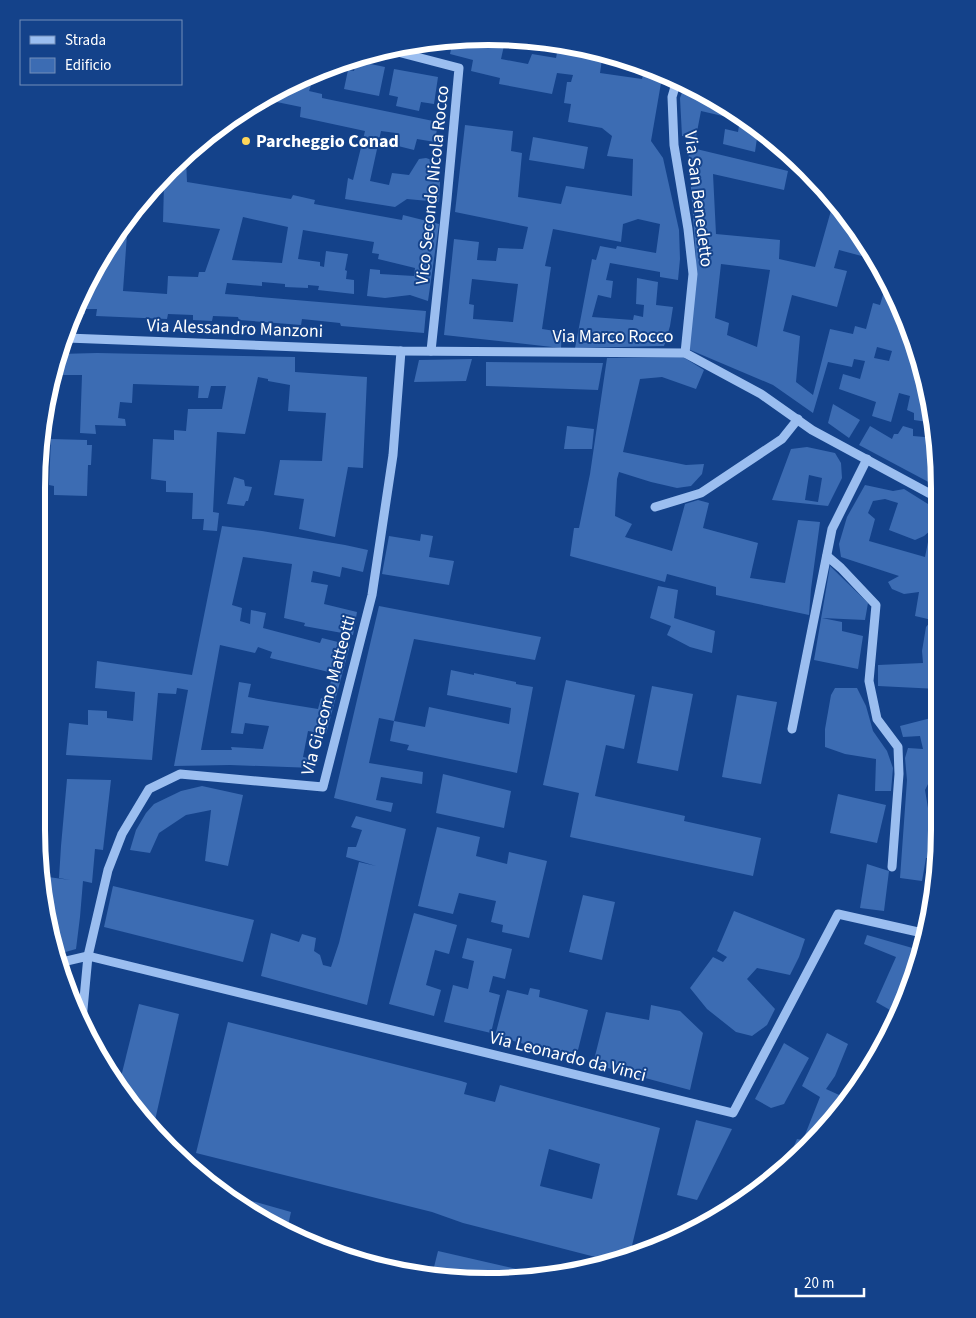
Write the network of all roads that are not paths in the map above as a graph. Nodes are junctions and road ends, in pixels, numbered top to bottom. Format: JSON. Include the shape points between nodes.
{"nodes":[{"id":1,"x":404,"y":54,"type":"edge"},
{"id":2,"x":675,"y":87,"type":"edge"},
{"id":3,"x":72,"y":338,"type":"edge"},
{"id":4,"x":401,"y":350,"type":"junction"},
{"id":5,"x":431,"y":351,"type":"junction"},
{"id":6,"x":685,"y":352,"type":"junction"},
{"id":7,"x":798,"y":420,"type":"junction"},
{"id":8,"x":867,"y":459,"type":"junction"},
{"id":9,"x":931,"y":494,"type":"edge"},
{"id":10,"x":655,"y":507,"type":"dead end"},
{"id":11,"x":827,"y":556,"type":"junction"},
{"id":12,"x":792,"y":729,"type":"dead end"},
{"id":13,"x":892,"y":867,"type":"dead end"},
{"id":14,"x":919,"y":932,"type":"edge"},
{"id":15,"x":88,"y":956,"type":"junction"},
{"id":16,"x":65,"y":961,"type":"edge"},
{"id":17,"x":83,"y":1009,"type":"edge"}],
"edges":[{"from":1,"to":5,"type":"street","name":"Vico Secondo Nicola Rocco","via":[[459,68]]},
{"from":2,"to":6,"type":"street","name":"Via San Benedetto","via":[[672,97],[674,145],[693,274]]},
{"from":3,"to":4,"type":"street","name":"Via Alessandro Manzoni"},
{"from":4,"to":5,"type":"street","name":"Via Marco Rocco"},
{"from":4,"to":15,"type":"street","name":"Via Giacomo Matteotti","via":[[393,455],[372,595],[323,787],[180,774],[149,789],[122,834],[108,870]]},
{"from":5,"to":6,"type":"street","name":"Via Marco Rocco"},
{"from":6,"to":7,"type":"street","name":"Via Marco Rocco","via":[[761,394]]},
{"from":7,"to":8,"type":"street","name":"Via Marco Rocco"},
{"from":7,"to":10,"type":"street","via":[[782,439],[701,493]]},
{"from":8,"to":9,"type":"street","name":"Via Marco Rocco"},
{"from":8,"to":11,"type":"street","via":[[832,529]]},
{"from":11,"to":12,"type":"street"},
{"from":11,"to":13,"type":"street","via":[[876,605],[869,681],[877,719],[898,747]]},
{"from":14,"to":15,"type":"street","name":"Via Leonardo da Vinci","via":[[838,914],[733,1113]]},
{"from":15,"to":16,"type":"street"},
{"from":15,"to":17,"type":"street","name":"Via Giacomo Matteotti"}]}
